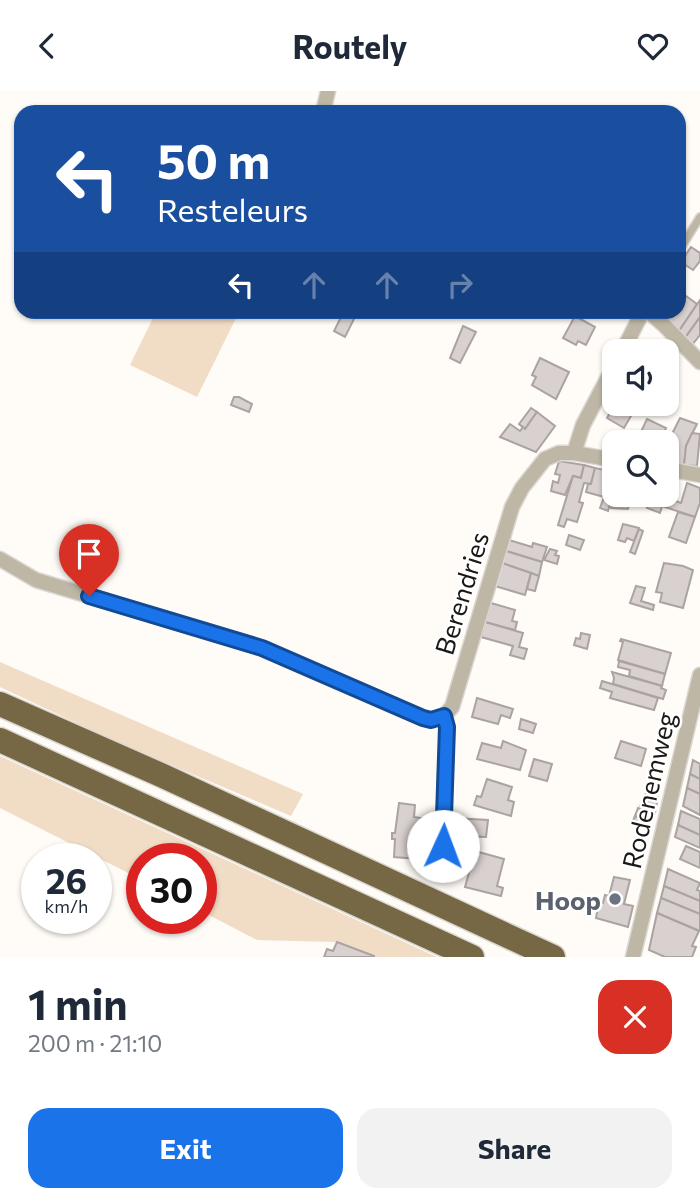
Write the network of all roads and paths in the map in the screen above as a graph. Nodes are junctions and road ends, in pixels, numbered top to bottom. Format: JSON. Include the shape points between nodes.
{"nodes":[{"id":1,"x":700,"y":217,"type":"edge"},
{"id":2,"x":686,"y":240,"type":"edge"},
{"id":3,"x":641,"y":319,"type":"edge"},
{"id":4,"x":656,"y":319,"type":"edge"},
{"id":5,"x":629,"y":339,"type":"edge"},
{"id":6,"x":700,"y":362,"type":"edge"},
{"id":7,"x":602,"y":389,"type":"edge"},
{"id":8,"x":574,"y":453,"type":"junction"},
{"id":9,"x":602,"y":458,"type":"edge"},
{"id":10,"x":679,"y":472,"type":"edge"},
{"id":11,"x":700,"y":475,"type":"edge"},
{"id":12,"x":0,"y":559,"type":"edge"},
{"id":13,"x":700,"y":675,"type":"edge"},
{"id":14,"x":0,"y":704,"type":"edge"},
{"id":15,"x":444,"y":716,"type":"junction"},
{"id":16,"x":0,"y":740,"type":"edge"},
{"id":17,"x":442,"y":873,"type":"dead end"},
{"id":18,"x":472,"y":957,"type":"edge"},
{"id":19,"x":553,"y":957,"type":"edge"},
{"id":20,"x":634,"y":957,"type":"edge"}],
"edges":[{"from":1,"to":2,"type":"lane"},
{"from":3,"to":5,"type":"street"},
{"from":4,"to":6,"type":"street"},
{"from":7,"to":8,"type":"street"},
{"from":8,"to":9,"type":"street"},
{"from":8,"to":15,"type":"street","name":"Berendries","via":[[545,459],[512,507],[452,706]]},
{"from":10,"to":11,"type":"street"},
{"from":12,"to":15,"type":"street","via":[[36,580],[262,648],[423,718]]},
{"from":13,"to":20,"type":"street","name":"Rodenemweg"},
{"from":14,"to":19,"type":"highway"},
{"from":15,"to":17,"type":"street","name":"Berendries"},
{"from":16,"to":18,"type":"highway"}]}
